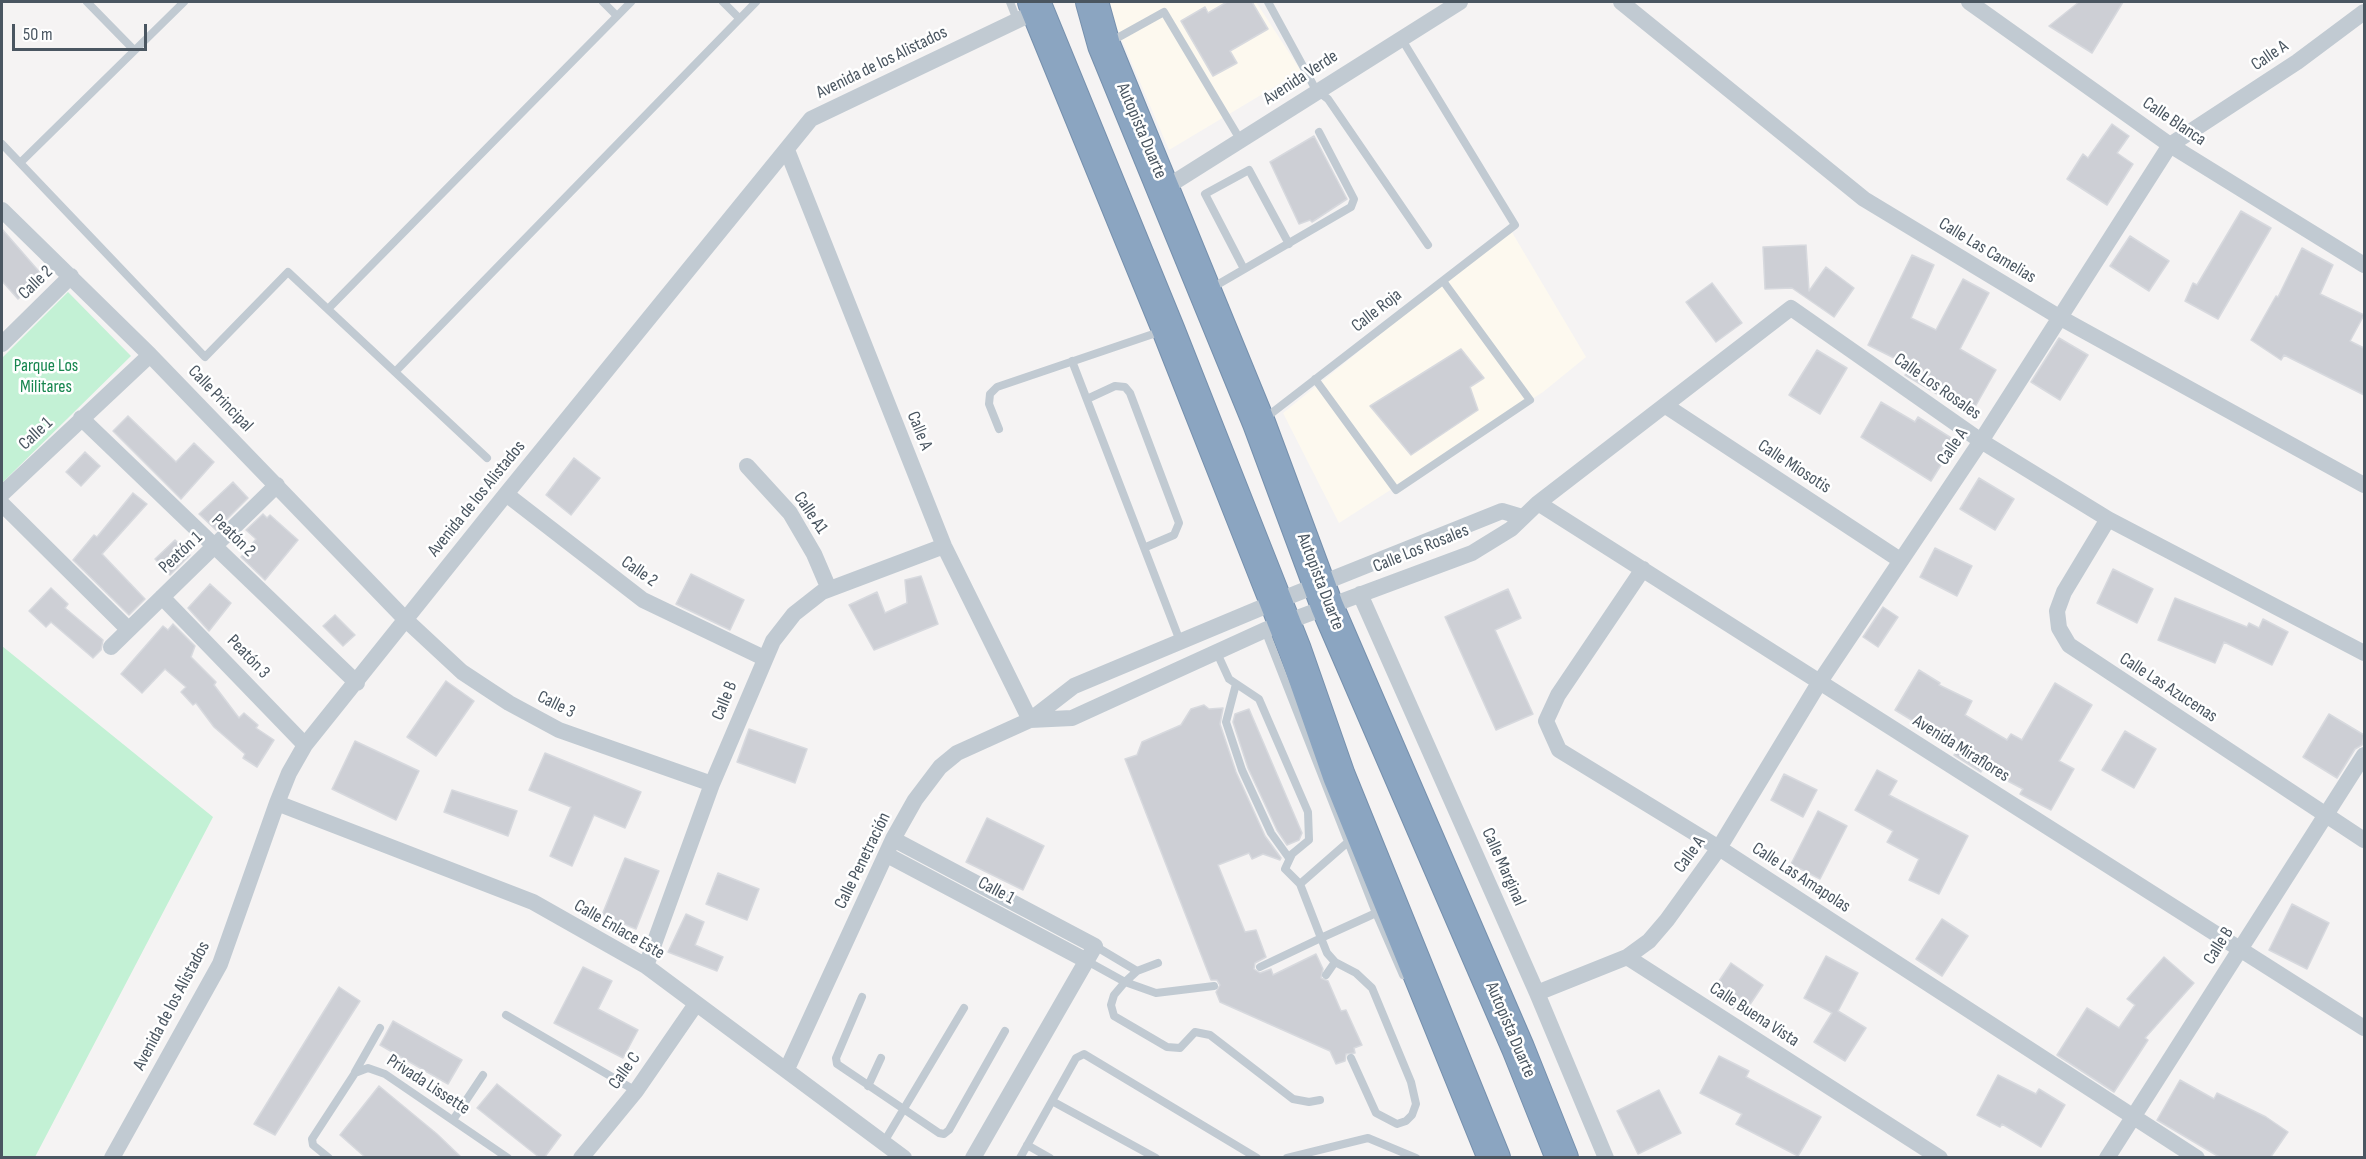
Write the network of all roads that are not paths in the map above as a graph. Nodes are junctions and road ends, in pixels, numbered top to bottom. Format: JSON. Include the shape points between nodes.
{"nodes":[{"id":1,"x":87,"y":2,"type":"edge"},
{"id":2,"x":184,"y":2,"type":"edge"},
{"id":3,"x":603,"y":2,"type":"edge"},
{"id":4,"x":631,"y":2,"type":"edge"},
{"id":5,"x":723,"y":2,"type":"edge"},
{"id":6,"x":756,"y":2,"type":"edge"},
{"id":7,"x":1092,"y":2,"type":"edge"},
{"id":8,"x":1268,"y":2,"type":"edge"},
{"id":9,"x":1460,"y":2,"type":"edge"},
{"id":10,"x":1621,"y":2,"type":"edge"},
{"id":11,"x":1969,"y":2,"type":"edge"},
{"id":12,"x":1024,"y":8,"type":"edge"},
{"id":13,"x":2364,"y":12,"type":"edge"},
{"id":14,"x":617,"y":16,"type":"junction"},
{"id":15,"x":739,"y":18,"type":"junction"},
{"id":16,"x":1401,"y":38,"type":"junction"},
{"id":17,"x":1104,"y":45,"type":"junction"},
{"id":18,"x":134,"y":50,"type":"junction"},
{"id":19,"x":1316,"y":90,"type":"junction"},
{"id":20,"x":1319,"y":132,"type":"dead end"},
{"id":21,"x":1241,"y":142,"type":"junction"},
{"id":22,"x":2,"y":144,"type":"edge"},
{"id":23,"x":2170,"y":145,"type":"junction"},
{"id":24,"x":787,"y":150,"type":"junction"},
{"id":25,"x":20,"y":164,"type":"junction"},
{"id":26,"x":1165,"y":188,"type":"junction"},
{"id":27,"x":2,"y":210,"type":"edge"},
{"id":28,"x":1289,"y":244,"type":"junction"},
{"id":29,"x":1428,"y":245,"type":"dead end"},
{"id":30,"x":2364,"y":265,"type":"edge"},
{"id":31,"x":1244,"y":269,"type":"junction"},
{"id":32,"x":71,"y":276,"type":"junction"},
{"id":33,"x":1443,"y":281,"type":"junction"},
{"id":34,"x":1205,"y":293,"type":"junction"},
{"id":35,"x":328,"y":309,"type":"junction"},
{"id":36,"x":2059,"y":317,"type":"junction"},
{"id":37,"x":1168,"y":329,"type":"junction"},
{"id":38,"x":2,"y":344,"type":"edge"},
{"id":39,"x":150,"y":355,"type":"junction"},
{"id":40,"x":1072,"y":361,"type":"junction"},
{"id":41,"x":395,"y":372,"type":"junction"},
{"id":42,"x":1315,"y":379,"type":"junction"},
{"id":43,"x":1087,"y":399,"type":"junction"},
{"id":44,"x":1666,"y":406,"type":"junction"},
{"id":45,"x":81,"y":418,"type":"junction"},
{"id":46,"x":1259,"y":423,"type":"junction"},
{"id":47,"x":999,"y":429,"type":"dead end"},
{"id":48,"x":1981,"y":441,"type":"junction"},
{"id":49,"x":487,"y":459,"type":"dead end"},
{"id":50,"x":747,"y":466,"type":"dead end"},
{"id":51,"x":277,"y":485,"type":"junction"},
{"id":52,"x":2364,"y":485,"type":"edge"},
{"id":53,"x":2,"y":494,"type":"edge"},
{"id":54,"x":506,"y":494,"type":"junction"},
{"id":55,"x":1538,"y":503,"type":"junction"},
{"id":56,"x":2,"y":504,"type":"edge"},
{"id":57,"x":1522,"y":517,"type":"junction"},
{"id":58,"x":2108,"y":519,"type":"junction"},
{"id":59,"x":944,"y":546,"type":"junction"},
{"id":60,"x":216,"y":547,"type":"junction"},
{"id":61,"x":1146,"y":547,"type":"junction"},
{"id":62,"x":1900,"y":560,"type":"junction"},
{"id":63,"x":1643,"y":569,"type":"junction"},
{"id":64,"x":830,"y":589,"type":"junction"},
{"id":65,"x":1360,"y":594,"type":"junction"},
{"id":66,"x":1324,"y":595,"type":"junction"},
{"id":67,"x":162,"y":597,"type":"junction"},
{"id":68,"x":1274,"y":618,"type":"junction"},
{"id":69,"x":406,"y":620,"type":"junction"},
{"id":70,"x":128,"y":629,"type":"junction"},
{"id":71,"x":1180,"y":641,"type":"junction"},
{"id":72,"x":111,"y":647,"type":"dead end"},
{"id":73,"x":1217,"y":653,"type":"junction"},
{"id":74,"x":2364,"y":653,"type":"edge"},
{"id":75,"x":764,"y":658,"type":"junction"},
{"id":76,"x":357,"y":683,"type":"junction"},
{"id":77,"x":1819,"y":683,"type":"junction"},
{"id":78,"x":1236,"y":684,"type":"junction"},
{"id":79,"x":1030,"y":720,"type":"junction"},
{"id":80,"x":305,"y":745,"type":"junction"},
{"id":81,"x":2364,"y":756,"type":"edge"},
{"id":82,"x":712,"y":784,"type":"junction"},
{"id":83,"x":277,"y":803,"type":"junction"},
{"id":84,"x":2325,"y":815,"type":"junction"},
{"id":85,"x":2364,"y":840,"type":"edge"},
{"id":86,"x":1348,"y":842,"type":"junction"},
{"id":87,"x":890,"y":847,"type":"junction"},
{"id":88,"x":1719,"y":848,"type":"junction"},
{"id":89,"x":1289,"y":858,"type":"junction"},
{"id":90,"x":1300,"y":884,"type":"junction"},
{"id":91,"x":1376,"y":913,"type":"junction"},
{"id":92,"x":1321,"y":938,"type":"junction"},
{"id":93,"x":1095,"y":946,"type":"junction"},
{"id":94,"x":2241,"y":948,"type":"junction"},
{"id":95,"x":1627,"y":957,"type":"junction"},
{"id":96,"x":1087,"y":961,"type":"junction"},
{"id":97,"x":1335,"y":962,"type":"junction"},
{"id":98,"x":1158,"y":963,"type":"dead end"},
{"id":99,"x":646,"y":966,"type":"junction"},
{"id":100,"x":1260,"y":967,"type":"dead end"},
{"id":101,"x":1137,"y":971,"type":"junction"},
{"id":102,"x":1326,"y":975,"type":"dead end"},
{"id":103,"x":1125,"y":982,"type":"junction"},
{"id":104,"x":1214,"y":986,"type":"dead end"},
{"id":105,"x":1408,"y":987,"type":"dead end"},
{"id":106,"x":1538,"y":993,"type":"junction"},
{"id":107,"x":862,"y":997,"type":"dead end"},
{"id":108,"x":696,"y":1004,"type":"junction"},
{"id":109,"x":964,"y":1008,"type":"dead end"},
{"id":110,"x":506,"y":1015,"type":"dead end"},
{"id":111,"x":380,"y":1028,"type":"dead end"},
{"id":112,"x":2364,"y":1028,"type":"edge"},
{"id":113,"x":1005,"y":1031,"type":"dead end"},
{"id":114,"x":881,"y":1058,"type":"dead end"},
{"id":115,"x":1351,"y":1058,"type":"dead end"},
{"id":116,"x":787,"y":1069,"type":"junction"},
{"id":117,"x":355,"y":1073,"type":"junction"},
{"id":118,"x":483,"y":1075,"type":"dead end"},
{"id":119,"x":868,"y":1086,"type":"junction"},
{"id":120,"x":636,"y":1091,"type":"junction"},
{"id":121,"x":1320,"y":1100,"type":"dead end"},
{"id":122,"x":1052,"y":1101,"type":"junction"},
{"id":123,"x":903,"y":1110,"type":"junction"},
{"id":124,"x":2134,"y":1118,"type":"junction"},
{"id":125,"x":453,"y":1120,"type":"junction"},
{"id":126,"x":884,"y":1142,"type":"junction"},
{"id":127,"x":1027,"y":1145,"type":"junction"},
{"id":128,"x":1488,"y":1154,"type":"edge"},
{"id":129,"x":112,"y":1158,"type":"edge"},
{"id":130,"x":329,"y":1158,"type":"edge"},
{"id":131,"x":508,"y":1158,"type":"edge"},
{"id":132,"x":581,"y":1158,"type":"edge"},
{"id":133,"x":904,"y":1158,"type":"edge"},
{"id":134,"x":973,"y":1158,"type":"edge"},
{"id":135,"x":1020,"y":1158,"type":"edge"},
{"id":136,"x":1050,"y":1158,"type":"edge"},
{"id":137,"x":1156,"y":1158,"type":"edge"},
{"id":138,"x":1257,"y":1158,"type":"edge"},
{"id":139,"x":1287,"y":1158,"type":"edge"},
{"id":140,"x":1416,"y":1158,"type":"edge"},
{"id":141,"x":1562,"y":1158,"type":"edge"},
{"id":142,"x":1606,"y":1158,"type":"edge"},
{"id":143,"x":1940,"y":1158,"type":"edge"},
{"id":144,"x":2107,"y":1158,"type":"edge"},
{"id":145,"x":2197,"y":1158,"type":"edge"}],
"edges":[{"from":1,"to":18,"type":"lane"},
{"from":2,"to":18,"type":"lane"},
{"from":3,"to":14,"type":"lane"},
{"from":4,"to":14,"type":"lane"},
{"from":5,"to":15,"type":"lane"},
{"from":6,"to":15,"type":"lane"},
{"from":7,"to":17,"type":"highway","name":"Autopista Duarte"},
{"from":8,"to":19,"type":"lane"},
{"from":9,"to":16,"type":"street","name":"Avenida Verde"},
{"from":10,"to":36,"type":"street","name":"Calle Las Camelias","via":[[1864,200]]},
{"from":11,"to":23,"type":"street","name":"Calle Blanca"},
{"from":12,"to":24,"type":"street","name":"Avenida de los Alistados","via":[[811,119]]},
{"from":12,"to":37,"type":"highway"},
{"from":13,"to":23,"type":"street","name":"Calle A","via":[[2297,62]]},
{"from":14,"to":35,"type":"lane"},
{"from":15,"to":41,"type":"lane"},
{"from":16,"to":19,"type":"street","name":"Avenida Verde"},
{"from":16,"to":33,"type":"lane","name":"Calle Roja","via":[[1515,225]]},
{"from":17,"to":21,"type":"lane","via":[[1164,12]]},
{"from":17,"to":26,"type":"highway","name":"Autopista Duarte"},
{"from":18,"to":25,"type":"lane"},
{"from":19,"to":21,"type":"street","name":"Avenida Verde"},
{"from":19,"to":29,"type":"lane","via":[[1328,99]]},
{"from":20,"to":28,"type":"lane","via":[[1354,203]]},
{"from":21,"to":26,"type":"street","name":"Avenida Verde"},
{"from":22,"to":25,"type":"lane"},
{"from":23,"to":30,"type":"street","name":"Calle Blanca"},
{"from":23,"to":36,"type":"street","name":"Calle A"},
{"from":24,"to":54,"type":"street","name":"Avenida de los Alistados"},
{"from":24,"to":59,"type":"street","name":"Calle A"},
{"from":25,"to":35,"type":"lane","via":[[206,357],[288,272]]},
{"from":26,"to":34,"type":"highway","name":"Autopista Duarte"},
{"from":27,"to":32,"type":"street","name":"Calle Principal"},
{"from":28,"to":31,"type":"lane"},
{"from":28,"to":31,"type":"lane","via":[[1249,170],[1205,194]]},
{"from":31,"to":34,"type":"lane"},
{"from":32,"to":38,"type":"street","name":"Calle 2"},
{"from":32,"to":39,"type":"street","name":"Calle Principal"},
{"from":33,"to":42,"type":"lane","name":"Calle Roja"},
{"from":33,"to":42,"type":"lane","via":[[1530,400],[1396,490]]},
{"from":34,"to":46,"type":"highway","name":"Autopista Duarte"},
{"from":35,"to":41,"type":"lane"},
{"from":36,"to":48,"type":"street","name":"Calle A"},
{"from":36,"to":52,"type":"street","name":"Calle Las Camelias"},
{"from":37,"to":40,"type":"lane"},
{"from":37,"to":68,"type":"highway"},
{"from":39,"to":45,"type":"street","name":"Calle 1"},
{"from":39,"to":51,"type":"street","name":"Calle Principal"},
{"from":40,"to":43,"type":"lane"},
{"from":40,"to":47,"type":"lane","via":[[997,387],[990,394],[989,404]]},
{"from":41,"to":49,"type":"lane"},
{"from":42,"to":46,"type":"lane","name":"Calle Roja"},
{"from":43,"to":61,"type":"lane"},
{"from":43,"to":61,"type":"lane","via":[[1115,386],[1125,387],[1130,393],[1179,523],[1174,535]]},
{"from":44,"to":48,"type":"street","name":"Calle Los Rosales","via":[[1791,308]]},
{"from":44,"to":55,"type":"street","name":"Calle Los Rosales"},
{"from":44,"to":62,"type":"street","name":"Calle Miosotis"},
{"from":45,"to":53,"type":"street","name":"Calle 1"},
{"from":45,"to":60,"type":"street","name":"Peatón 2"},
{"from":46,"to":66,"type":"highway","name":"Autopista Duarte"},
{"from":48,"to":58,"type":"street","name":"Calle Los Rosales"},
{"from":48,"to":62,"type":"street","name":"Calle A"},
{"from":50,"to":64,"type":"street","name":"Calle A1","via":[[790,513]]},
{"from":51,"to":60,"type":"street","name":"Peatón 1"},
{"from":51,"to":69,"type":"street","name":"Calle Principal"},
{"from":54,"to":69,"type":"street","name":"Avenida de los Alistados"},
{"from":54,"to":75,"type":"street","name":"Calle 2","via":[[643,600]]},
{"from":55,"to":57,"type":"street","name":"Calle Los Rosales"},
{"from":55,"to":63,"type":"street","name":"Avenida Miraflores"},
{"from":56,"to":70,"type":"street"},
{"from":57,"to":65,"type":"street","name":"Calle Los Rosales","via":[[1511,529],[1472,553]]},
{"from":57,"to":66,"type":"street","name":"Calle Los Rosales","via":[[1502,511]]},
{"from":58,"to":74,"type":"street","name":"Calle Los Rosales"},
{"from":58,"to":84,"type":"street","name":"Calle Las Azucenas","via":[[2064,592],[2057,611],[2059,628],[2069,645]]},
{"from":59,"to":64,"type":"street","name":"Calle B"},
{"from":59,"to":79,"type":"street","name":"Calle A"},
{"from":60,"to":67,"type":"street","name":"Peatón 1"},
{"from":60,"to":76,"type":"street","name":"Peatón 2"},
{"from":61,"to":71,"type":"lane"},
{"from":62,"to":77,"type":"street","name":"Calle A"},
{"from":63,"to":77,"type":"street","name":"Avenida Miraflores"},
{"from":63,"to":88,"type":"street","name":"Calle Las Amapolas","via":[[1558,695],[1546,722],[1559,750]]},
{"from":64,"to":75,"type":"street","name":"Calle B","via":[[794,615]]},
{"from":65,"to":66,"type":"street","name":"Calle Los Rosales"},
{"from":65,"to":106,"type":"street","name":"Calle Marginal"},
{"from":66,"to":68,"type":"street"},
{"from":66,"to":68,"type":"street"},
{"from":66,"to":141,"type":"highway","name":"Autopista Duarte"},
{"from":67,"to":70,"type":"street","name":"Peatón 1"},
{"from":67,"to":80,"type":"street","name":"Peatón 3"},
{"from":68,"to":71,"type":"street","name":"Calle Penetración"},
{"from":68,"to":73,"type":"street","name":"Calle Penetración"},
{"from":68,"to":86,"type":"lane"},
{"from":68,"to":128,"type":"highway","via":[[1295,650],[1339,776]]},
{"from":69,"to":76,"type":"street","name":"Avenida de los Alistados"},
{"from":69,"to":82,"type":"street","name":"Calle 3","via":[[462,672],[559,730]]},
{"from":70,"to":72,"type":"street","name":"Peatón 1"},
{"from":71,"to":79,"type":"street","name":"Calle Penetración","via":[[1074,686]]},
{"from":73,"to":78,"type":"lane","via":[[1229,679]]},
{"from":73,"to":79,"type":"street","name":"Calle Penetración","via":[[1072,718]]},
{"from":75,"to":82,"type":"street","name":"Calle B"},
{"from":76,"to":80,"type":"street","name":"Avenida de los Alistados"},
{"from":77,"to":88,"type":"street","name":"Calle A"},
{"from":77,"to":94,"type":"street","name":"Avenida Miraflores"},
{"from":78,"to":89,"type":"lane","via":[[1226,722],[1242,770],[1271,833]]},
{"from":78,"to":89,"type":"lane","via":[[1259,699],[1308,812],[1309,840]]},
{"from":79,"to":87,"type":"street","name":"Calle Penetración","via":[[957,753],[940,767],[915,800]]},
{"from":80,"to":83,"type":"street","name":"Avenida de los Alistados"},
{"from":81,"to":84,"type":"street","name":"Calle B"},
{"from":82,"to":99,"type":"street","name":"Calle B"},
{"from":83,"to":99,"type":"street","name":"Calle Enlace Este","via":[[533,902]]},
{"from":83,"to":129,"type":"street","name":"Avenida de los Alistados","via":[[220,964]]},
{"from":84,"to":85,"type":"street","name":"Calle Las Azucenas"},
{"from":84,"to":94,"type":"street","name":"Calle B"},
{"from":86,"to":90,"type":"lane"},
{"from":86,"to":91,"type":"lane"},
{"from":87,"to":93,"type":"street"},
{"from":87,"to":96,"type":"street","name":"Calle 1"},
{"from":87,"to":116,"type":"street","name":"Calle Penetración"},
{"from":88,"to":95,"type":"street","name":"Calle A","via":[[1667,920]]},
{"from":88,"to":124,"type":"street","name":"Calle Las Amapolas"},
{"from":89,"to":90,"type":"lane","via":[[1285,869]]},
{"from":90,"to":92,"type":"lane"},
{"from":91,"to":92,"type":"lane"},
{"from":91,"to":105,"type":"lane"},
{"from":92,"to":97,"type":"lane"},
{"from":92,"to":100,"type":"lane"},
{"from":93,"to":96,"type":"street"},
{"from":93,"to":101,"type":"lane"},
{"from":94,"to":112,"type":"street","name":"Avenida Miraflores"},
{"from":94,"to":124,"type":"street","name":"Calle B"},
{"from":95,"to":106,"type":"street"},
{"from":95,"to":143,"type":"street","name":"Calle Buena Vista"},
{"from":96,"to":103,"type":"lane"},
{"from":96,"to":134,"type":"street"},
{"from":97,"to":102,"type":"lane"},
{"from":97,"to":115,"type":"lane","via":[[1372,988],[1411,1082],[1416,1104],[1406,1121],[1397,1124],[1376,1113]]},
{"from":98,"to":101,"type":"lane"},
{"from":99,"to":108,"type":"street","name":"Calle Enlace Este"},
{"from":101,"to":103,"type":"lane"},
{"from":103,"to":104,"type":"lane","via":[[1156,993]]},
{"from":103,"to":121,"type":"lane","via":[[1114,995],[1114,1016],[1167,1047],[1180,1048],[1195,1032],[1210,1035],[1293,1099]]},
{"from":106,"to":142,"type":"street","name":"Calle Marginal"},
{"from":107,"to":119,"type":"lane","via":[[836,1058],[837,1064]]},
{"from":108,"to":116,"type":"street","name":"Calle Enlace Este"},
{"from":108,"to":120,"type":"street","name":"Calle C"},
{"from":109,"to":123,"type":"lane"},
{"from":110,"to":120,"type":"lane"},
{"from":111,"to":117,"type":"lane"},
{"from":113,"to":123,"type":"lane","via":[[944,1134]]},
{"from":114,"to":119,"type":"lane"},
{"from":116,"to":126,"type":"street","name":"Calle Enlace Este"},
{"from":117,"to":125,"type":"lane","name":"Privada Lissette","via":[[376,1069]]},
{"from":117,"to":130,"type":"lane","via":[[312,1139],[313,1145]]},
{"from":118,"to":125,"type":"lane"},
{"from":119,"to":123,"type":"lane"},
{"from":120,"to":132,"type":"street","name":"Calle C"},
{"from":122,"to":127,"type":"lane"},
{"from":122,"to":137,"type":"lane"},
{"from":122,"to":138,"type":"lane","via":[[1076,1058],[1084,1054]]},
{"from":123,"to":126,"type":"lane"},
{"from":124,"to":144,"type":"street","name":"Calle B"},
{"from":124,"to":145,"type":"street","name":"Calle Las Amapolas"},
{"from":125,"to":131,"type":"lane","name":"Privada Lissette"},
{"from":126,"to":133,"type":"street","name":"Calle Enlace Este"},
{"from":127,"to":135,"type":"lane"},
{"from":127,"to":136,"type":"lane"},
{"from":139,"to":140,"type":"lane","via":[[1368,1138]]}]}
